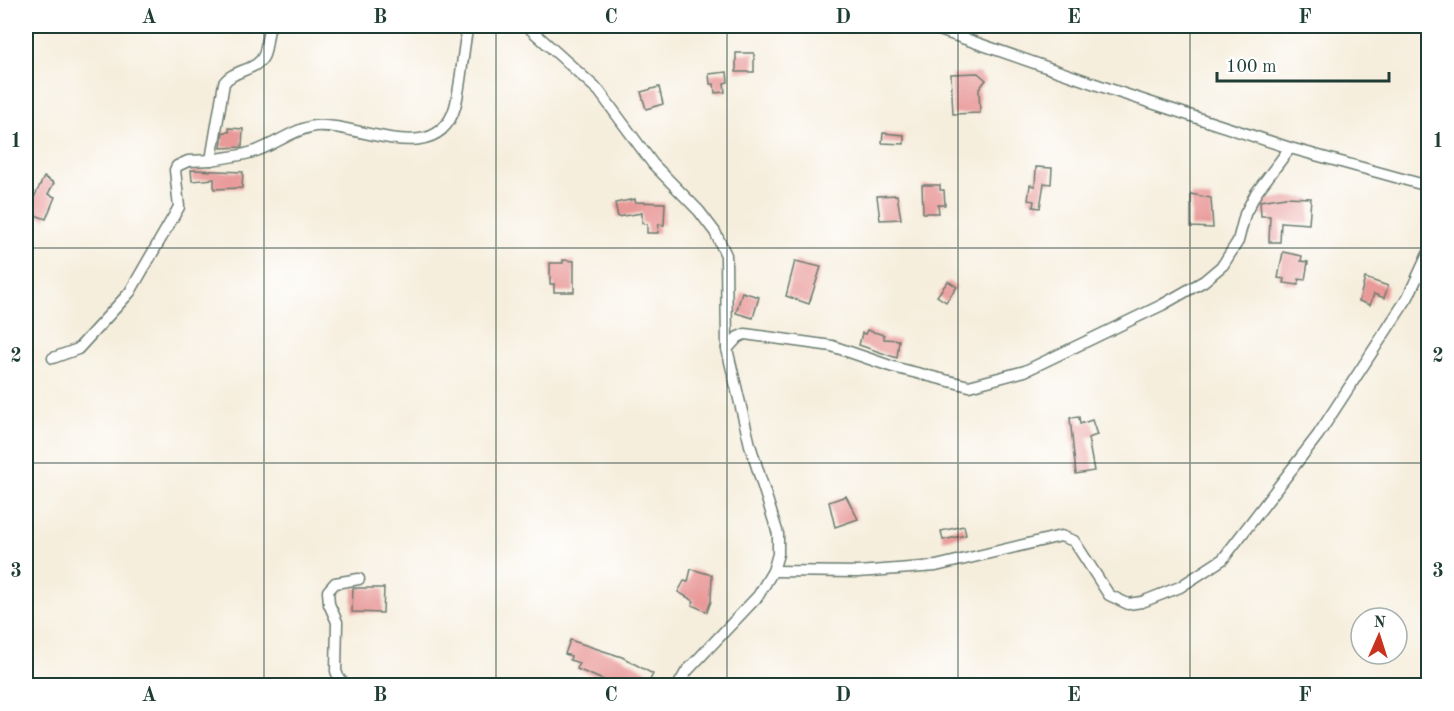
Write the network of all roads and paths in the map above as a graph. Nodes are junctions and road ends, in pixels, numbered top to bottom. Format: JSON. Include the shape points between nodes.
{"nodes":[{"id":1,"x":270,"y":26,"type":"edge"},
{"id":2,"x":468,"y":26,"type":"edge"},
{"id":3,"x":526,"y":26,"type":"edge"},
{"id":4,"x":928,"y":26,"type":"edge"},
{"id":5,"x":1290,"y":148,"type":"junction"},
{"id":6,"x":211,"y":159,"type":"junction"},
{"id":7,"x":1428,"y":186,"type":"edge"},
{"id":8,"x":1428,"y":254,"type":"edge"},
{"id":9,"x":727,"y":349,"type":"junction"},
{"id":10,"x":53,"y":358,"type":"dead end"},
{"id":11,"x":773,"y":571,"type":"junction"},
{"id":12,"x":359,"y":579,"type":"dead end"},
{"id":13,"x":348,"y":686,"type":"edge"},
{"id":14,"x":678,"y":686,"type":"edge"}],
"edges":[{"from":1,"to":6,"type":"street","via":[[259,63],[232,75],[225,83]]},
{"from":2,"to":6,"type":"street","via":[[454,110],[433,135],[407,141],[316,126],[254,152]]},
{"from":3,"to":9,"type":"street","via":[[599,91],[653,164],[715,232],[728,267]]},
{"from":4,"to":5,"type":"street"},
{"from":5,"to":7,"type":"street"},
{"from":5,"to":9,"type":"street","via":[[1256,193],[1238,241],[1223,265],[1204,281],[1025,371],[969,386],[807,342],[745,334]]},
{"from":6,"to":10,"type":"street","via":[[177,166],[179,207],[130,292],[78,349]]},
{"from":8,"to":11,"type":"street","via":[[1408,297],[1318,435],[1223,560],[1180,587],[1142,602],[1128,604],[1116,600],[1074,541],[1061,536],[936,566],[858,572]]},
{"from":9,"to":11,"type":"street","via":[[750,445],[778,534]]},
{"from":11,"to":14,"type":"street","via":[[752,604],[686,672]]},
{"from":12,"to":13,"type":"street","via":[[335,583],[328,597],[337,622],[336,671]]}]}
